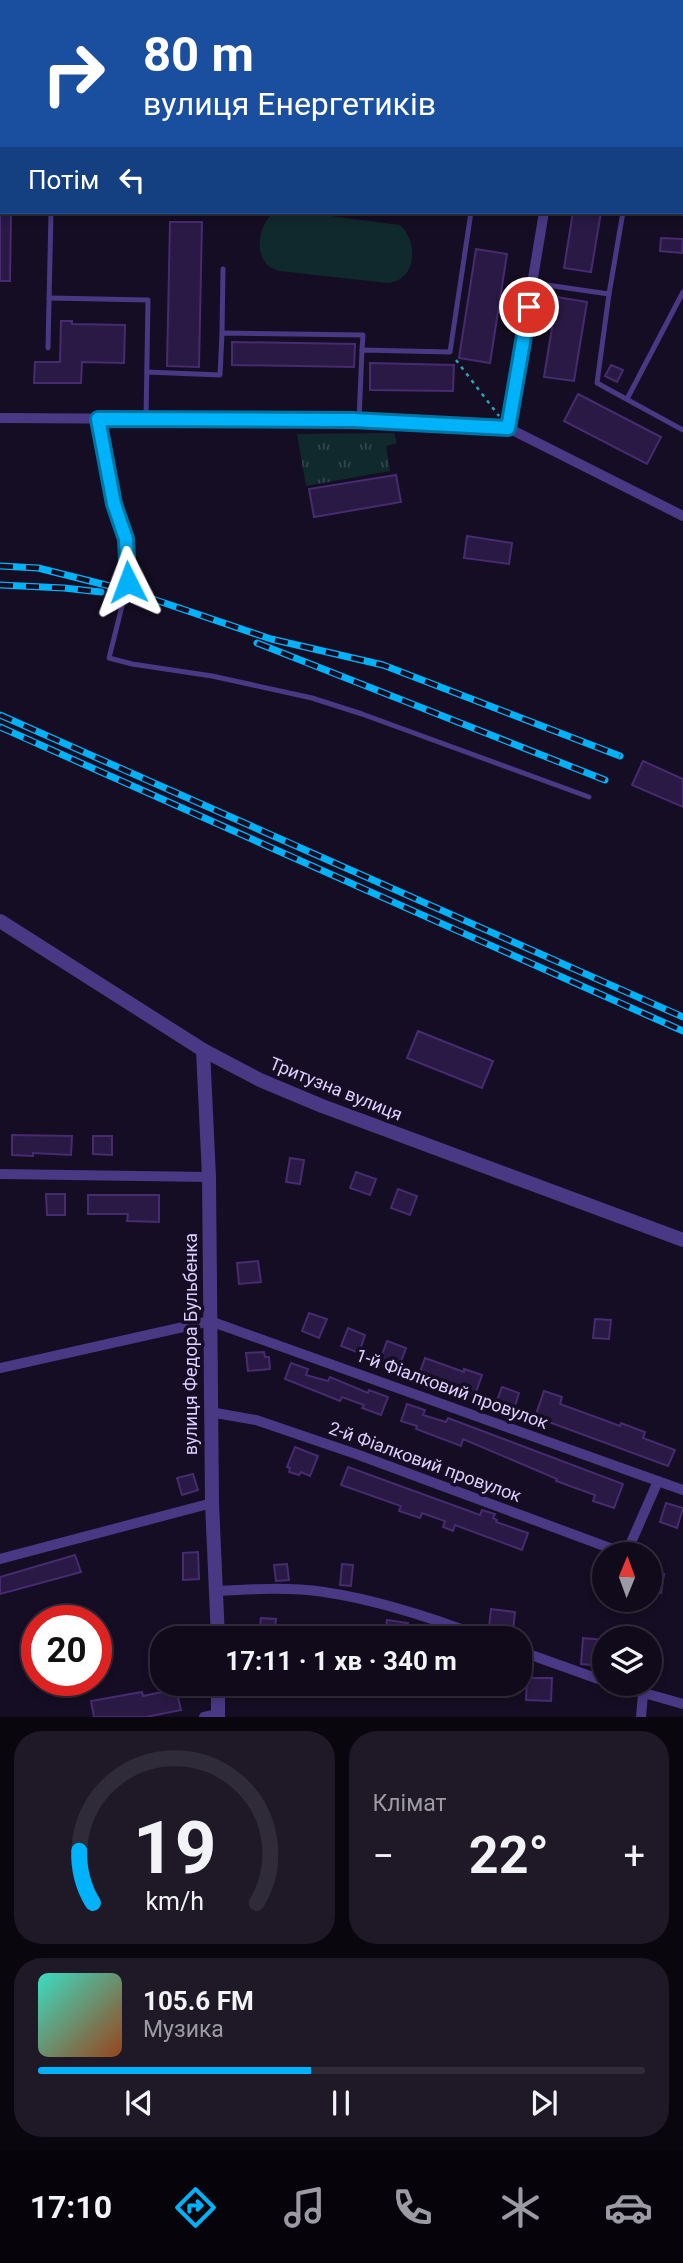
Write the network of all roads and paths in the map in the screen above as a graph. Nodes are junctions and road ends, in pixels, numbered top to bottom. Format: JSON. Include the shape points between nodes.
{"nodes":[{"id":1,"x":51,"y":214,"type":"edge"},
{"id":2,"x":471,"y":214,"type":"edge"},
{"id":3,"x":544,"y":214,"type":"edge"},
{"id":4,"x":623,"y":214,"type":"edge"},
{"id":5,"x":223,"y":269,"type":"dead end"},
{"id":6,"x":533,"y":283,"type":"junction"},
{"id":7,"x":683,"y":292,"type":"edge"},
{"id":8,"x":609,"y":295,"type":"junction"},
{"id":9,"x":49,"y":298,"type":"junction"},
{"id":10,"x":222,"y":333,"type":"junction"},
{"id":11,"x":48,"y":348,"type":"dead end"},
{"id":12,"x":362,"y":350,"type":"junction"},
{"id":13,"x":450,"y":352,"type":"junction"},
{"id":14,"x":147,"y":372,"type":"junction"},
{"id":15,"x":626,"y":399,"type":"junction"},
{"id":16,"x":0,"y":418,"type":"edge"},
{"id":17,"x":98,"y":419,"type":"junction"},
{"id":18,"x":146,"y":419,"type":"junction"},
{"id":19,"x":359,"y":420,"type":"junction"},
{"id":20,"x":508,"y":428,"type":"junction"},
{"id":21,"x":683,"y":430,"type":"edge"},
{"id":22,"x":683,"y":516,"type":"edge"},
{"id":23,"x":589,"y":797,"type":"dead end"},
{"id":24,"x":0,"y":921,"type":"edge"},
{"id":25,"x":203,"y":1050,"type":"junction"},
{"id":26,"x":0,"y":1174,"type":"edge"},
{"id":27,"x":209,"y":1177,"type":"junction"},
{"id":28,"x":683,"y":1240,"type":"edge"},
{"id":29,"x":209,"y":1321,"type":"junction"},
{"id":30,"x":0,"y":1367,"type":"edge"},
{"id":31,"x":210,"y":1412,"type":"junction"},
{"id":32,"x":658,"y":1481,"type":"junction"},
{"id":33,"x":683,"y":1490,"type":"edge"},
{"id":34,"x":212,"y":1503,"type":"junction"},
{"id":35,"x":594,"y":1542,"type":"edge"},
{"id":36,"x":631,"y":1542,"type":"edge"},
{"id":37,"x":0,"y":1559,"type":"edge"},
{"id":38,"x":216,"y":1591,"type":"junction"},
{"id":39,"x":217,"y":1626,"type":"edge"},
{"id":40,"x":453,"y":1626,"type":"edge"},
{"id":41,"x":532,"y":1655,"type":"edge"},
{"id":42,"x":592,"y":1677,"type":"edge"},
{"id":43,"x":216,"y":1696,"type":"edge"},
{"id":44,"x":643,"y":1696,"type":"edge"},
{"id":45,"x":651,"y":1696,"type":"edge"},
{"id":46,"x":683,"y":1704,"type":"edge"},
{"id":47,"x":213,"y":1716,"type":"edge"},
{"id":48,"x":641,"y":1717,"type":"edge"}],
"edges":[{"from":1,"to":9,"type":"lane"},
{"from":2,"to":13,"type":"lane"},
{"from":3,"to":6,"type":"street"},
{"from":4,"to":8,"type":"lane"},
{"from":5,"to":10,"type":"lane"},
{"from":6,"to":8,"type":"lane"},
{"from":6,"to":20,"type":"street"},
{"from":7,"to":15,"type":"lane"},
{"from":8,"to":15,"type":"lane","via":[[597,383]]},
{"from":9,"to":11,"type":"lane"},
{"from":9,"to":14,"type":"lane","via":[[148,300]]},
{"from":10,"to":12,"type":"lane","via":[[363,335]]},
{"from":10,"to":14,"type":"lane","via":[[220,374]]},
{"from":12,"to":13,"type":"lane"},
{"from":12,"to":19,"type":"lane"},
{"from":13,"to":20,"type":"path"},
{"from":14,"to":18,"type":"lane"},
{"from":15,"to":21,"type":"lane"},
{"from":16,"to":17,"type":"street"},
{"from":17,"to":18,"type":"street"},
{"from":17,"to":23,"type":"lane","via":[[127,550],[128,582],[109,658],[312,698]]},
{"from":18,"to":19,"type":"street"},
{"from":19,"to":20,"type":"street"},
{"from":20,"to":22,"type":"street"},
{"from":24,"to":25,"type":"street","name":"Тритузна вулиця"},
{"from":25,"to":27,"type":"street","name":"вулиця Федора Бульбенка"},
{"from":25,"to":28,"type":"street","name":"Тритузна вулиця","via":[[322,1106]]},
{"from":26,"to":27,"type":"street"},
{"from":27,"to":29,"type":"street","name":"вулиця Федора Бульбенка"},
{"from":29,"to":30,"type":"street"},
{"from":29,"to":31,"type":"street","name":"вулиця Федора Бульбенка"},
{"from":29,"to":32,"type":"street","name":"1-й Фіалковий провулок"},
{"from":31,"to":34,"type":"street","name":"вулиця Федора Бульбенка"},
{"from":31,"to":35,"type":"street","name":"2-й Фіалковий провулок","via":[[256,1420],[331,1445]]},
{"from":32,"to":33,"type":"street","name":"1-й Фіалковий провулок"},
{"from":32,"to":36,"type":"street","name":"2-й Фіалковий провулок"},
{"from":34,"to":37,"type":"street"},
{"from":34,"to":38,"type":"street","name":"вулиця Федора Бульбенка"},
{"from":38,"to":39,"type":"street","name":"вулиця Федора Бульбенка"},
{"from":38,"to":40,"type":"street","via":[[324,1592]]},
{"from":41,"to":42,"type":"street"},
{"from":43,"to":47,"type":"street"},
{"from":44,"to":48,"type":"street"},
{"from":45,"to":46,"type":"street"}]}
